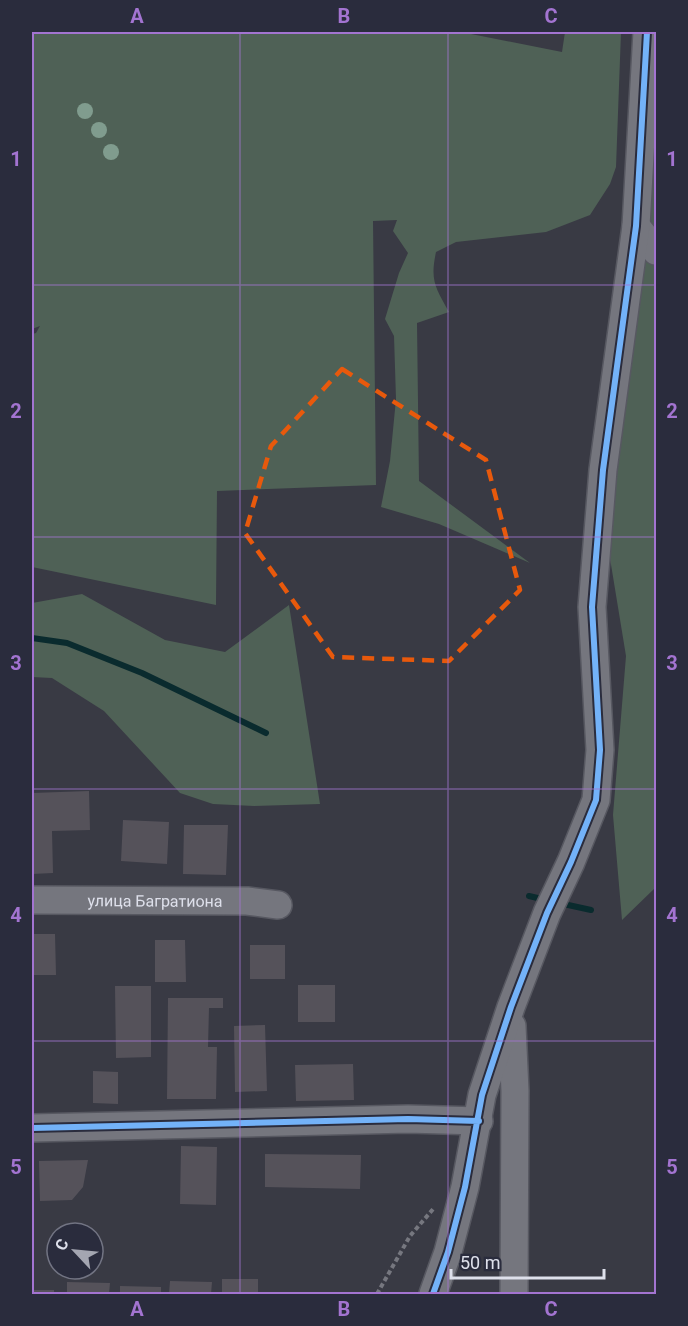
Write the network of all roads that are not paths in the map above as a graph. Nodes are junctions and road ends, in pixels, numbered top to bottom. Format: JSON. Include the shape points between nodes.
{"nodes":[{"id":1,"x":647,"y":32,"type":"edge"},
{"id":2,"x":636,"y":226,"type":"junction"},
{"id":3,"x":657,"y":251,"type":"edge"},
{"id":4,"x":32,"y":900,"type":"edge"},
{"id":5,"x":278,"y":905,"type":"dead end"},
{"id":6,"x":511,"y":1007,"type":"junction"},
{"id":7,"x":479,"y":1121,"type":"junction"},
{"id":8,"x":32,"y":1128,"type":"edge"},
{"id":9,"x":433,"y":1294,"type":"edge"},
{"id":10,"x":513,"y":1294,"type":"edge"}],
"edges":[{"from":1,"to":2,"type":"street"},
{"from":2,"to":3,"type":"street"},
{"from":2,"to":6,"type":"street","via":[[603,470],[592,607],[600,750],[596,800]]},
{"from":4,"to":5,"type":"street","name":"улица Багратиона","via":[[247,901]]},
{"from":6,"to":7,"type":"street","via":[[482,1095]]},
{"from":6,"to":10,"type":"street","via":[[515,1091]]},
{"from":7,"to":8,"type":"street","via":[[408,1119]]},
{"from":7,"to":9,"type":"street","via":[[448,1252]]}]}
